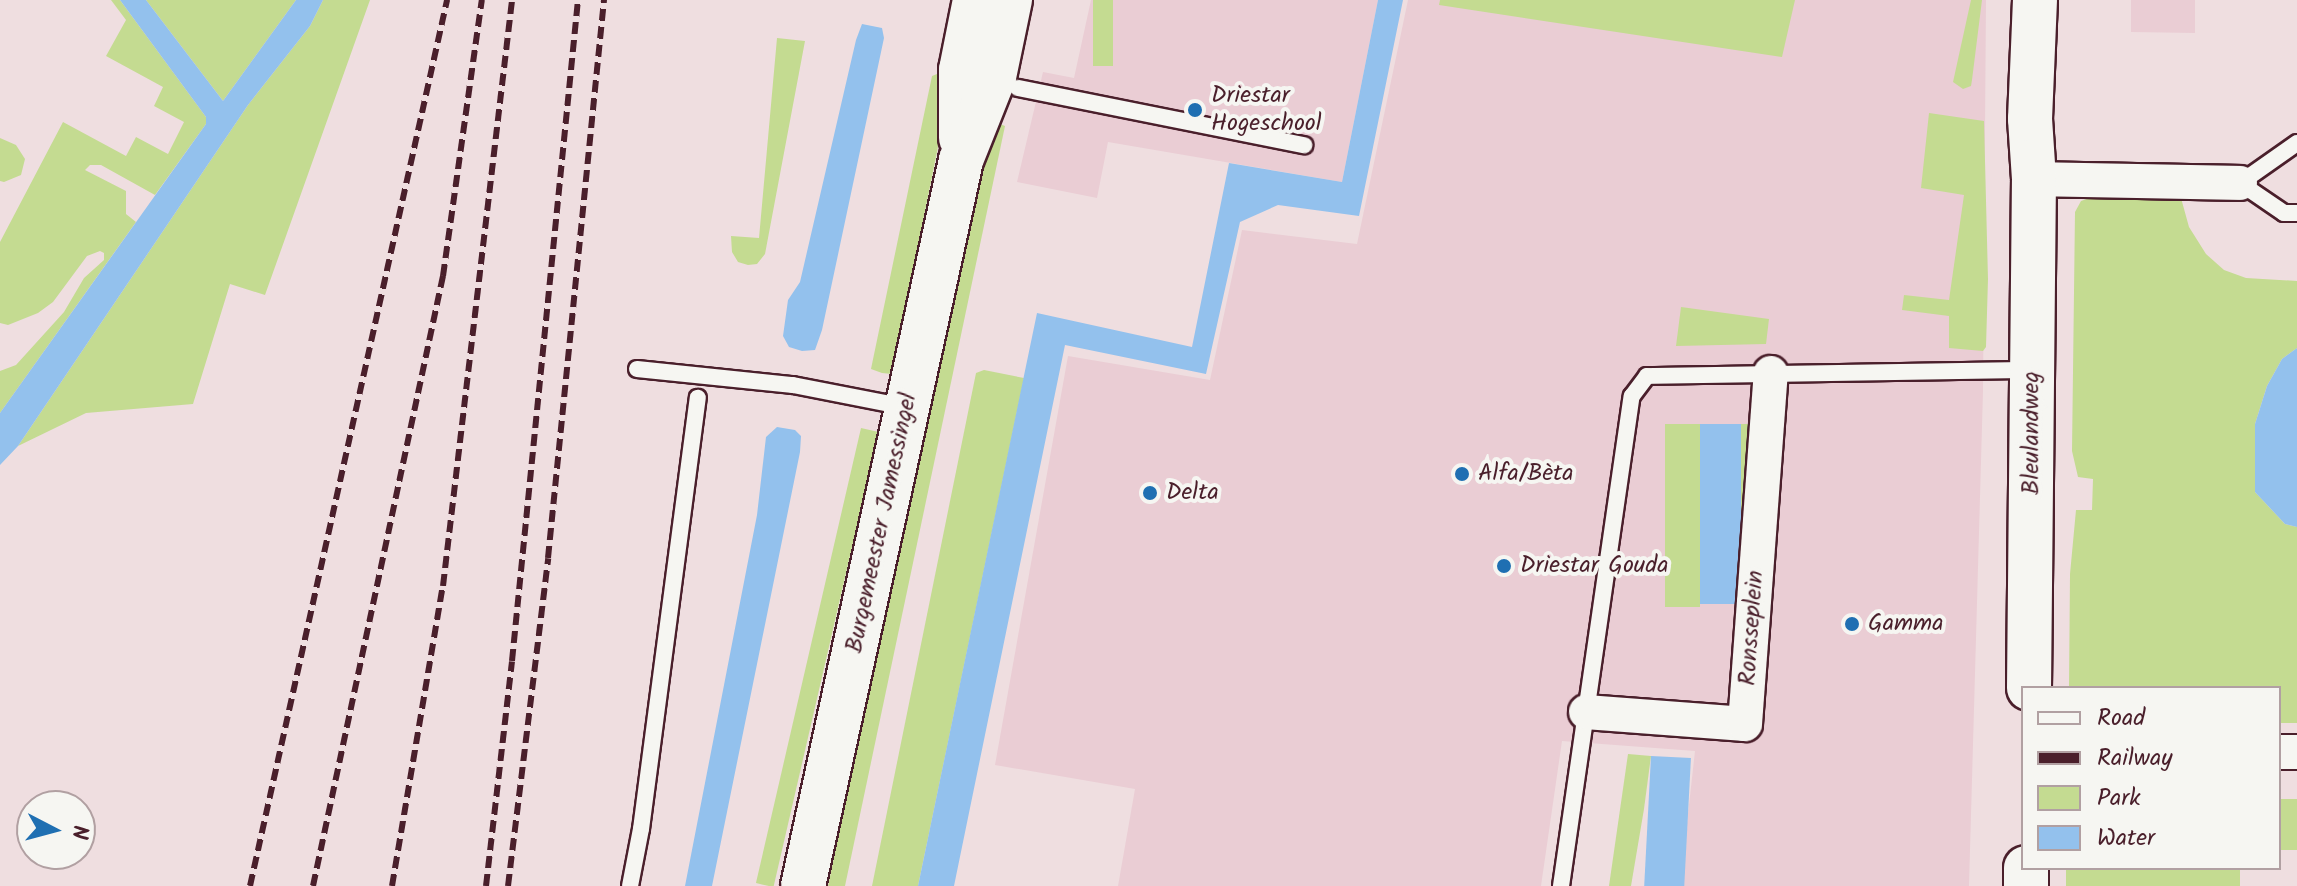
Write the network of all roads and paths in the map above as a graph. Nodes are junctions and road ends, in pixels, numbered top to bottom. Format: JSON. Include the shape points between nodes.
{"nodes":[{"id":1,"x":975,"y":0,"type":"edge"},
{"id":2,"x":1010,"y":0,"type":"edge"},
{"id":3,"x":2035,"y":0,"type":"edge"},
{"id":4,"x":991,"y":78,"type":"junction"},
{"id":5,"x":2297,"y":143,"type":"edge"},
{"id":6,"x":1304,"y":145,"type":"dead end"},
{"id":7,"x":2034,"y":179,"type":"junction"},
{"id":8,"x":2240,"y":183,"type":"junction"},
{"id":9,"x":2297,"y":213,"type":"edge"},
{"id":10,"x":637,"y":369,"type":"dead end"},
{"id":11,"x":2033,"y":370,"type":"junction"},
{"id":12,"x":1771,"y":373,"type":"junction"},
{"id":13,"x":698,"y":398,"type":"dead end"},
{"id":14,"x":907,"y":407,"type":"junction"},
{"id":15,"x":2029,"y":686,"type":"edge"},
{"id":16,"x":1586,"y":712,"type":"junction"},
{"id":17,"x":630,"y":886,"type":"edge"},
{"id":18,"x":803,"y":886,"type":"edge"},
{"id":19,"x":1561,"y":886,"type":"edge"}],
"edges":[{"from":1,"to":4,"type":"main road","name":"Burgemeester Jamessingel"},
{"from":2,"to":4,"type":"main road","name":"Burgemeester Jamessingel"},
{"from":3,"to":7,"type":"main road","name":"Bleulandweg","via":[[2030,119]]},
{"from":4,"to":6,"type":"lane"},
{"from":4,"to":14,"type":"main road","name":"Burgemeester Jamessingel","via":[[961,160]]},
{"from":5,"to":8,"type":"lane"},
{"from":7,"to":8,"type":"street"},
{"from":7,"to":11,"type":"main road","name":"Bleulandweg"},
{"from":8,"to":9,"type":"lane","via":[[2284,213]]},
{"from":10,"to":14,"type":"lane","via":[[793,385]]},
{"from":11,"to":12,"type":"lane"},
{"from":11,"to":15,"type":"main road","name":"Bleulandweg"},
{"from":12,"to":16,"type":"lane","via":[[1647,376],[1632,396]]},
{"from":12,"to":16,"type":"street","name":"Ronsseplein","via":[[1745,724]]},
{"from":13,"to":17,"type":"lane"},
{"from":14,"to":18,"type":"main road","name":"Burgemeester Jamessingel"},
{"from":16,"to":19,"type":"lane"}]}
